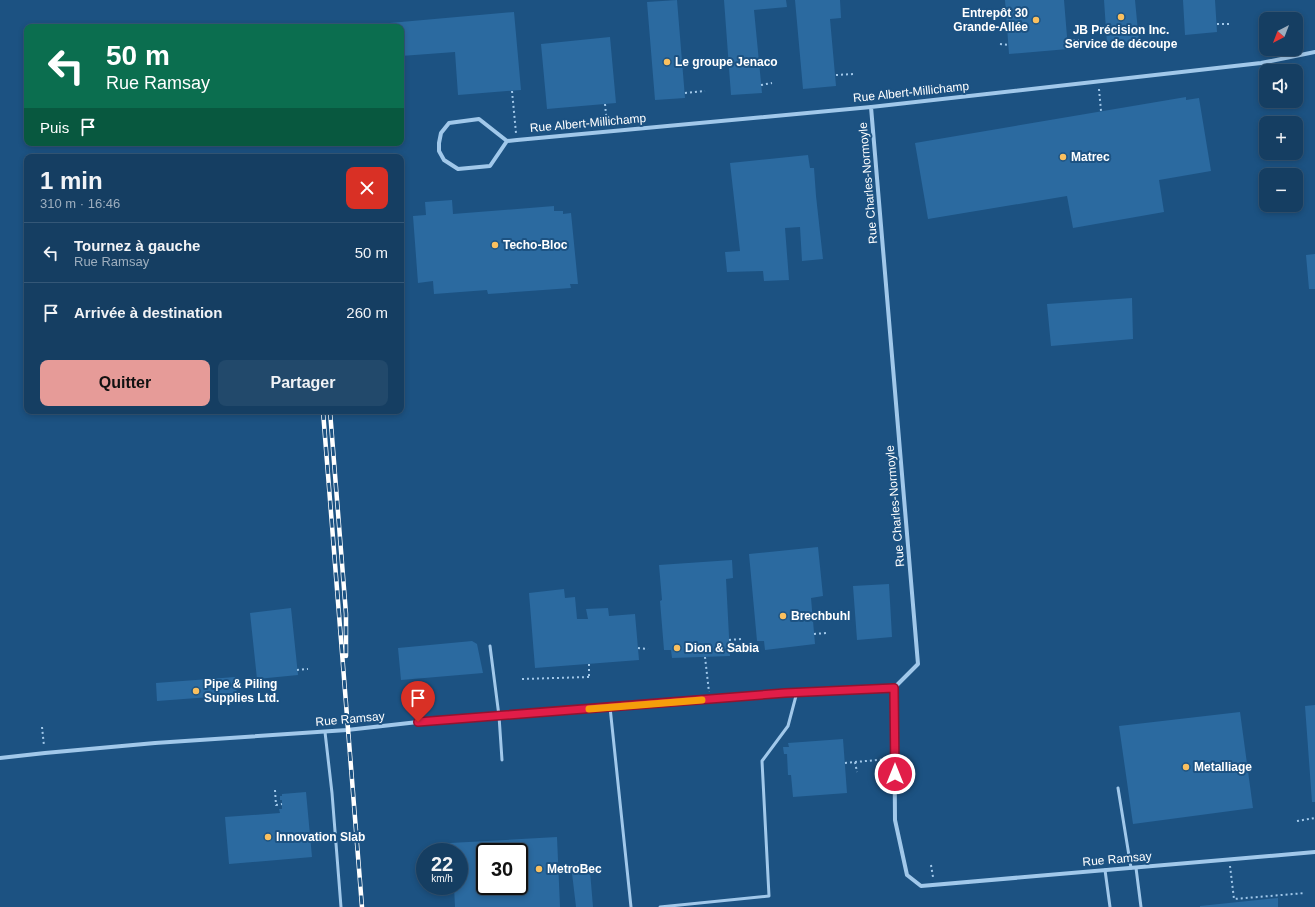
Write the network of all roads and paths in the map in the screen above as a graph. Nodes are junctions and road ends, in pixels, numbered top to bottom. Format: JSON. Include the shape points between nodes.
{"nodes":[{"id":1,"x":998,"y":16,"type":"dead end"},
{"id":2,"x":965,"y":17,"type":"dead end"},
{"id":3,"x":1217,"y":24,"type":"dead end"},
{"id":4,"x":1231,"y":24,"type":"dead end"},
{"id":5,"x":1138,"y":33,"type":"dead end"},
{"id":6,"x":1151,"y":33,"type":"dead end"},
{"id":7,"x":1079,"y":40,"type":"dead end"},
{"id":8,"x":1068,"y":41,"type":"dead end"},
{"id":9,"x":1000,"y":44,"type":"dead end"},
{"id":10,"x":1009,"y":45,"type":"dead end"},
{"id":11,"x":1315,"y":52,"type":"edge"},
{"id":12,"x":854,"y":74,"type":"dead end"},
{"id":13,"x":836,"y":75,"type":"dead end"},
{"id":14,"x":1098,"y":81,"type":"junction"},
{"id":15,"x":772,"y":83,"type":"dead end"},
{"id":16,"x":761,"y":85,"type":"dead end"},
{"id":17,"x":512,"y":90,"type":"dead end"},
{"id":18,"x":705,"y":91,"type":"dead end"},
{"id":19,"x":684,"y":93,"type":"dead end"},
{"id":20,"x":605,"y":104,"type":"dead end"},
{"id":21,"x":871,"y":107,"type":"junction"},
{"id":22,"x":1101,"y":111,"type":"dead end"},
{"id":23,"x":608,"y":132,"type":"junction"},
{"id":24,"x":517,"y":140,"type":"junction"},
{"id":25,"x":507,"y":141,"type":"junction"},
{"id":26,"x":827,"y":633,"type":"dead end"},
{"id":27,"x":814,"y":634,"type":"dead end"},
{"id":28,"x":741,"y":639,"type":"dead end"},
{"id":29,"x":729,"y":640,"type":"dead end"},
{"id":30,"x":490,"y":646,"type":"dead end"},
{"id":31,"x":638,"y":648,"type":"dead end"},
{"id":32,"x":648,"y":648,"type":"dead end"},
{"id":33,"x":705,"y":657,"type":"dead end"},
{"id":34,"x":589,"y":664,"type":"dead end"},
{"id":35,"x":308,"y":669,"type":"dead end"},
{"id":36,"x":297,"y":670,"type":"dead end"},
{"id":37,"x":522,"y":679,"type":"dead end"},
{"id":38,"x":245,"y":687,"type":"dead end"},
{"id":39,"x":236,"y":688,"type":"dead end"},
{"id":40,"x":894,"y":688,"type":"junction"},
{"id":41,"x":797,"y":692,"type":"junction"},
{"id":42,"x":710,"y":699,"type":"junction"},
{"id":43,"x":610,"y":707,"type":"junction"},
{"id":44,"x":499,"y":716,"type":"junction"},
{"id":45,"x":42,"y":727,"type":"dead end"},
{"id":46,"x":325,"y":732,"type":"junction"},
{"id":47,"x":45,"y":753,"type":"junction"},
{"id":48,"x":0,"y":758,"type":"edge"},
{"id":49,"x":894,"y":758,"type":"junction"},
{"id":50,"x":502,"y":760,"type":"dead end"},
{"id":51,"x":855,"y":762,"type":"junction"},
{"id":52,"x":845,"y":763,"type":"dead end"},
{"id":53,"x":856,"y":772,"type":"dead end"},
{"id":54,"x":1118,"y":788,"type":"dead end"},
{"id":55,"x":275,"y":790,"type":"dead end"},
{"id":56,"x":282,"y":804,"type":"dead end"},
{"id":57,"x":1315,"y":818,"type":"edge"},
{"id":58,"x":1297,"y":821,"type":"dead end"},
{"id":59,"x":1315,"y":852,"type":"edge"},
{"id":60,"x":1229,"y":860,"type":"junction"},
{"id":61,"x":931,"y":865,"type":"dead end"},
{"id":62,"x":1134,"y":868,"type":"junction"},
{"id":63,"x":1105,"y":870,"type":"junction"},
{"id":64,"x":934,"y":885,"type":"junction"},
{"id":65,"x":1305,"y":893,"type":"dead end"},
{"id":66,"x":1234,"y":899,"type":"junction"},
{"id":67,"x":1234,"y":902,"type":"dead end"},
{"id":68,"x":341,"y":907,"type":"edge"},
{"id":69,"x":631,"y":907,"type":"edge"},
{"id":70,"x":660,"y":907,"type":"edge"},
{"id":71,"x":1110,"y":907,"type":"edge"},
{"id":72,"x":1141,"y":907,"type":"edge"}],
"edges":[{"from":1,"to":2,"type":"path"},
{"from":3,"to":4,"type":"path"},
{"from":5,"to":6,"type":"path"},
{"from":7,"to":8,"type":"path"},
{"from":9,"to":10,"type":"path"},
{"from":11,"to":14,"type":"street","name":"Rue Albert-Millichamp","via":[[1261,63]]},
{"from":12,"to":13,"type":"path"},
{"from":14,"to":21,"type":"street","name":"Rue Albert-Millichamp"},
{"from":14,"to":22,"type":"path"},
{"from":15,"to":16,"type":"path"},
{"from":17,"to":24,"type":"path"},
{"from":18,"to":19,"type":"path"},
{"from":20,"to":23,"type":"path"},
{"from":21,"to":23,"type":"street","name":"Rue Albert-Millichamp"},
{"from":21,"to":40,"type":"street","name":"Rue Charles-Normoyle","via":[[918,664]]},
{"from":23,"to":24,"type":"street","name":"Rue Albert-Millichamp"},
{"from":24,"to":25,"type":"street","name":"Rue Albert-Millichamp"},
{"from":25,"to":25,"type":"street","via":[[479,119],[450,123],[441,133],[439,151],[444,160],[458,169],[490,166]]},
{"from":26,"to":27,"type":"path"},
{"from":28,"to":29,"type":"path"},
{"from":30,"to":44,"type":"lane"},
{"from":31,"to":32,"type":"path"},
{"from":33,"to":42,"type":"path"},
{"from":34,"to":37,"type":"path","via":[[589,678]]},
{"from":35,"to":36,"type":"path"},
{"from":38,"to":39,"type":"path"},
{"from":40,"to":41,"type":"street","name":"Rue Ramsay"},
{"from":40,"to":49,"type":"street"},
{"from":41,"to":42,"type":"street","name":"Rue Ramsay"},
{"from":41,"to":70,"type":"lane","via":[[788,726],[762,761],[769,896]]},
{"from":42,"to":43,"type":"street","name":"Rue Ramsay"},
{"from":43,"to":44,"type":"street","name":"Rue Ramsay"},
{"from":43,"to":69,"type":"lane"},
{"from":44,"to":46,"type":"street","name":"Rue Ramsay"},
{"from":44,"to":50,"type":"lane"},
{"from":45,"to":47,"type":"path"},
{"from":46,"to":47,"type":"street","name":"Rue Ramsay"},
{"from":46,"to":68,"type":"lane"},
{"from":47,"to":48,"type":"street","name":"Rue Ramsay"},
{"from":49,"to":51,"type":"path"},
{"from":49,"to":64,"type":"street","name":"Rue Ramsay","via":[[895,820],[907,875],[921,886]]},
{"from":51,"to":52,"type":"path"},
{"from":51,"to":53,"type":"path"},
{"from":54,"to":62,"type":"lane"},
{"from":55,"to":56,"type":"path","via":[[276,805]]},
{"from":57,"to":58,"type":"path"},
{"from":59,"to":60,"type":"street","name":"Rue Ramsay"},
{"from":60,"to":62,"type":"street","name":"Rue Ramsay"},
{"from":60,"to":66,"type":"path"},
{"from":61,"to":64,"type":"path"},
{"from":62,"to":63,"type":"street","name":"Rue Ramsay"},
{"from":62,"to":72,"type":"lane"},
{"from":63,"to":64,"type":"street","name":"Rue Ramsay"},
{"from":63,"to":71,"type":"lane"},
{"from":65,"to":66,"type":"path"},
{"from":66,"to":67,"type":"path"}]}
